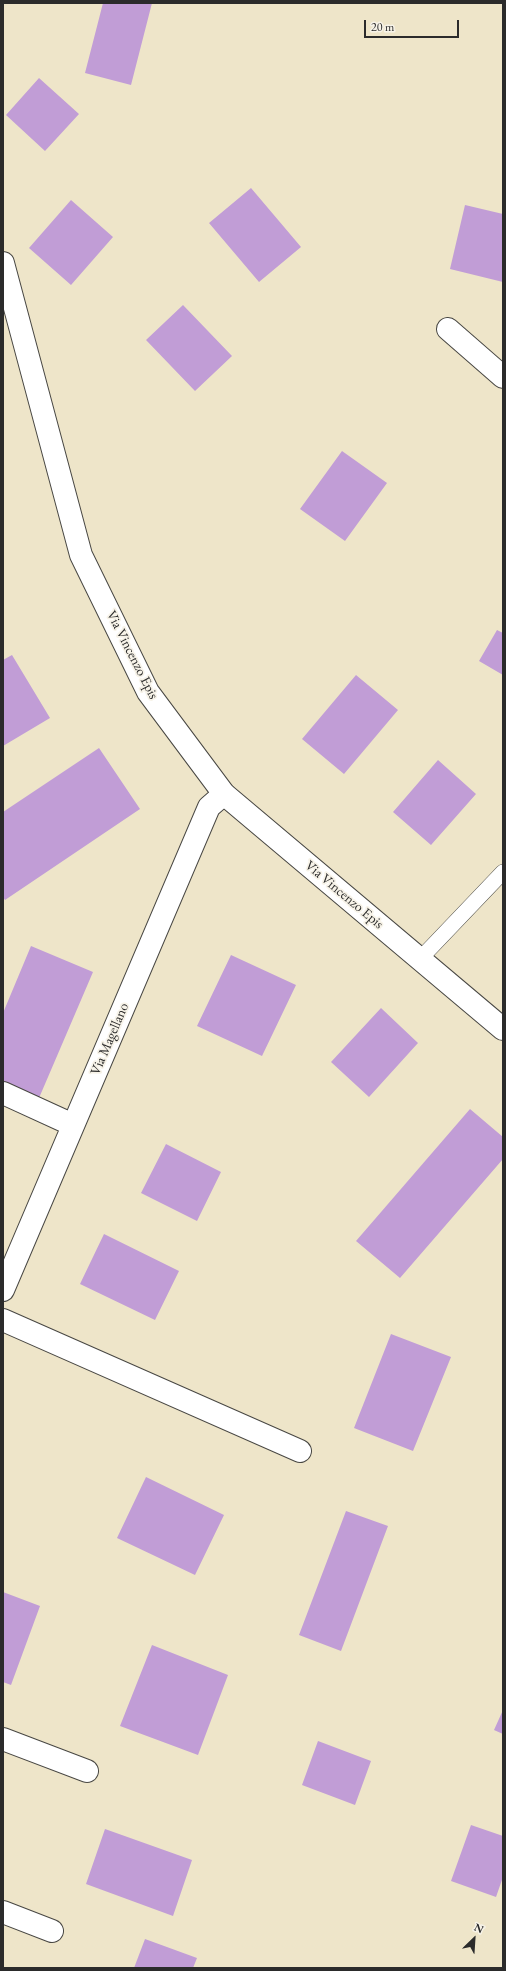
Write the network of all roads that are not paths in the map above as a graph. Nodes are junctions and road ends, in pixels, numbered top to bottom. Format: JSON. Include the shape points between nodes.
{"nodes":[{"id":1,"x":3,"y":263,"type":"edge"},
{"id":2,"x":8,"y":303,"type":"edge"},
{"id":3,"x":448,"y":329,"type":"dead end"},
{"id":4,"x":503,"y":377,"type":"edge"},
{"id":5,"x":224,"y":794,"type":"junction"},
{"id":6,"x":503,"y":872,"type":"edge"},
{"id":7,"x":420,"y":959,"type":"junction"},
{"id":8,"x":503,"y":1029,"type":"edge"},
{"id":9,"x":3,"y":1093,"type":"edge"},
{"id":10,"x":73,"y":1125,"type":"junction"},
{"id":11,"x":3,"y":1290,"type":"edge"},
{"id":12,"x":3,"y":1320,"type":"edge"},
{"id":13,"x":300,"y":1451,"type":"dead end"},
{"id":14,"x":3,"y":1738,"type":"edge"},
{"id":15,"x":87,"y":1771,"type":"dead end"},
{"id":16,"x":3,"y":1912,"type":"edge"},
{"id":17,"x":52,"y":1931,"type":"dead end"}],
"edges":[{"from":1,"to":2,"type":"street","name":"Via Vincenzo Epis"},
{"from":2,"to":5,"type":"street","name":"Via Vincenzo Epis","via":[[81,555],[148,692]]},
{"from":3,"to":4,"type":"street"},
{"from":5,"to":7,"type":"street","name":"Via Vincenzo Epis"},
{"from":5,"to":10,"type":"street","name":"Via Magellano","via":[[209,807]]},
{"from":6,"to":7,"type":"lane"},
{"from":7,"to":8,"type":"street","name":"Via Vincenzo Epis"},
{"from":9,"to":10,"type":"street"},
{"from":10,"to":11,"type":"street","name":"Via Magellano"},
{"from":12,"to":13,"type":"street"},
{"from":14,"to":15,"type":"street"},
{"from":16,"to":17,"type":"street"}]}
